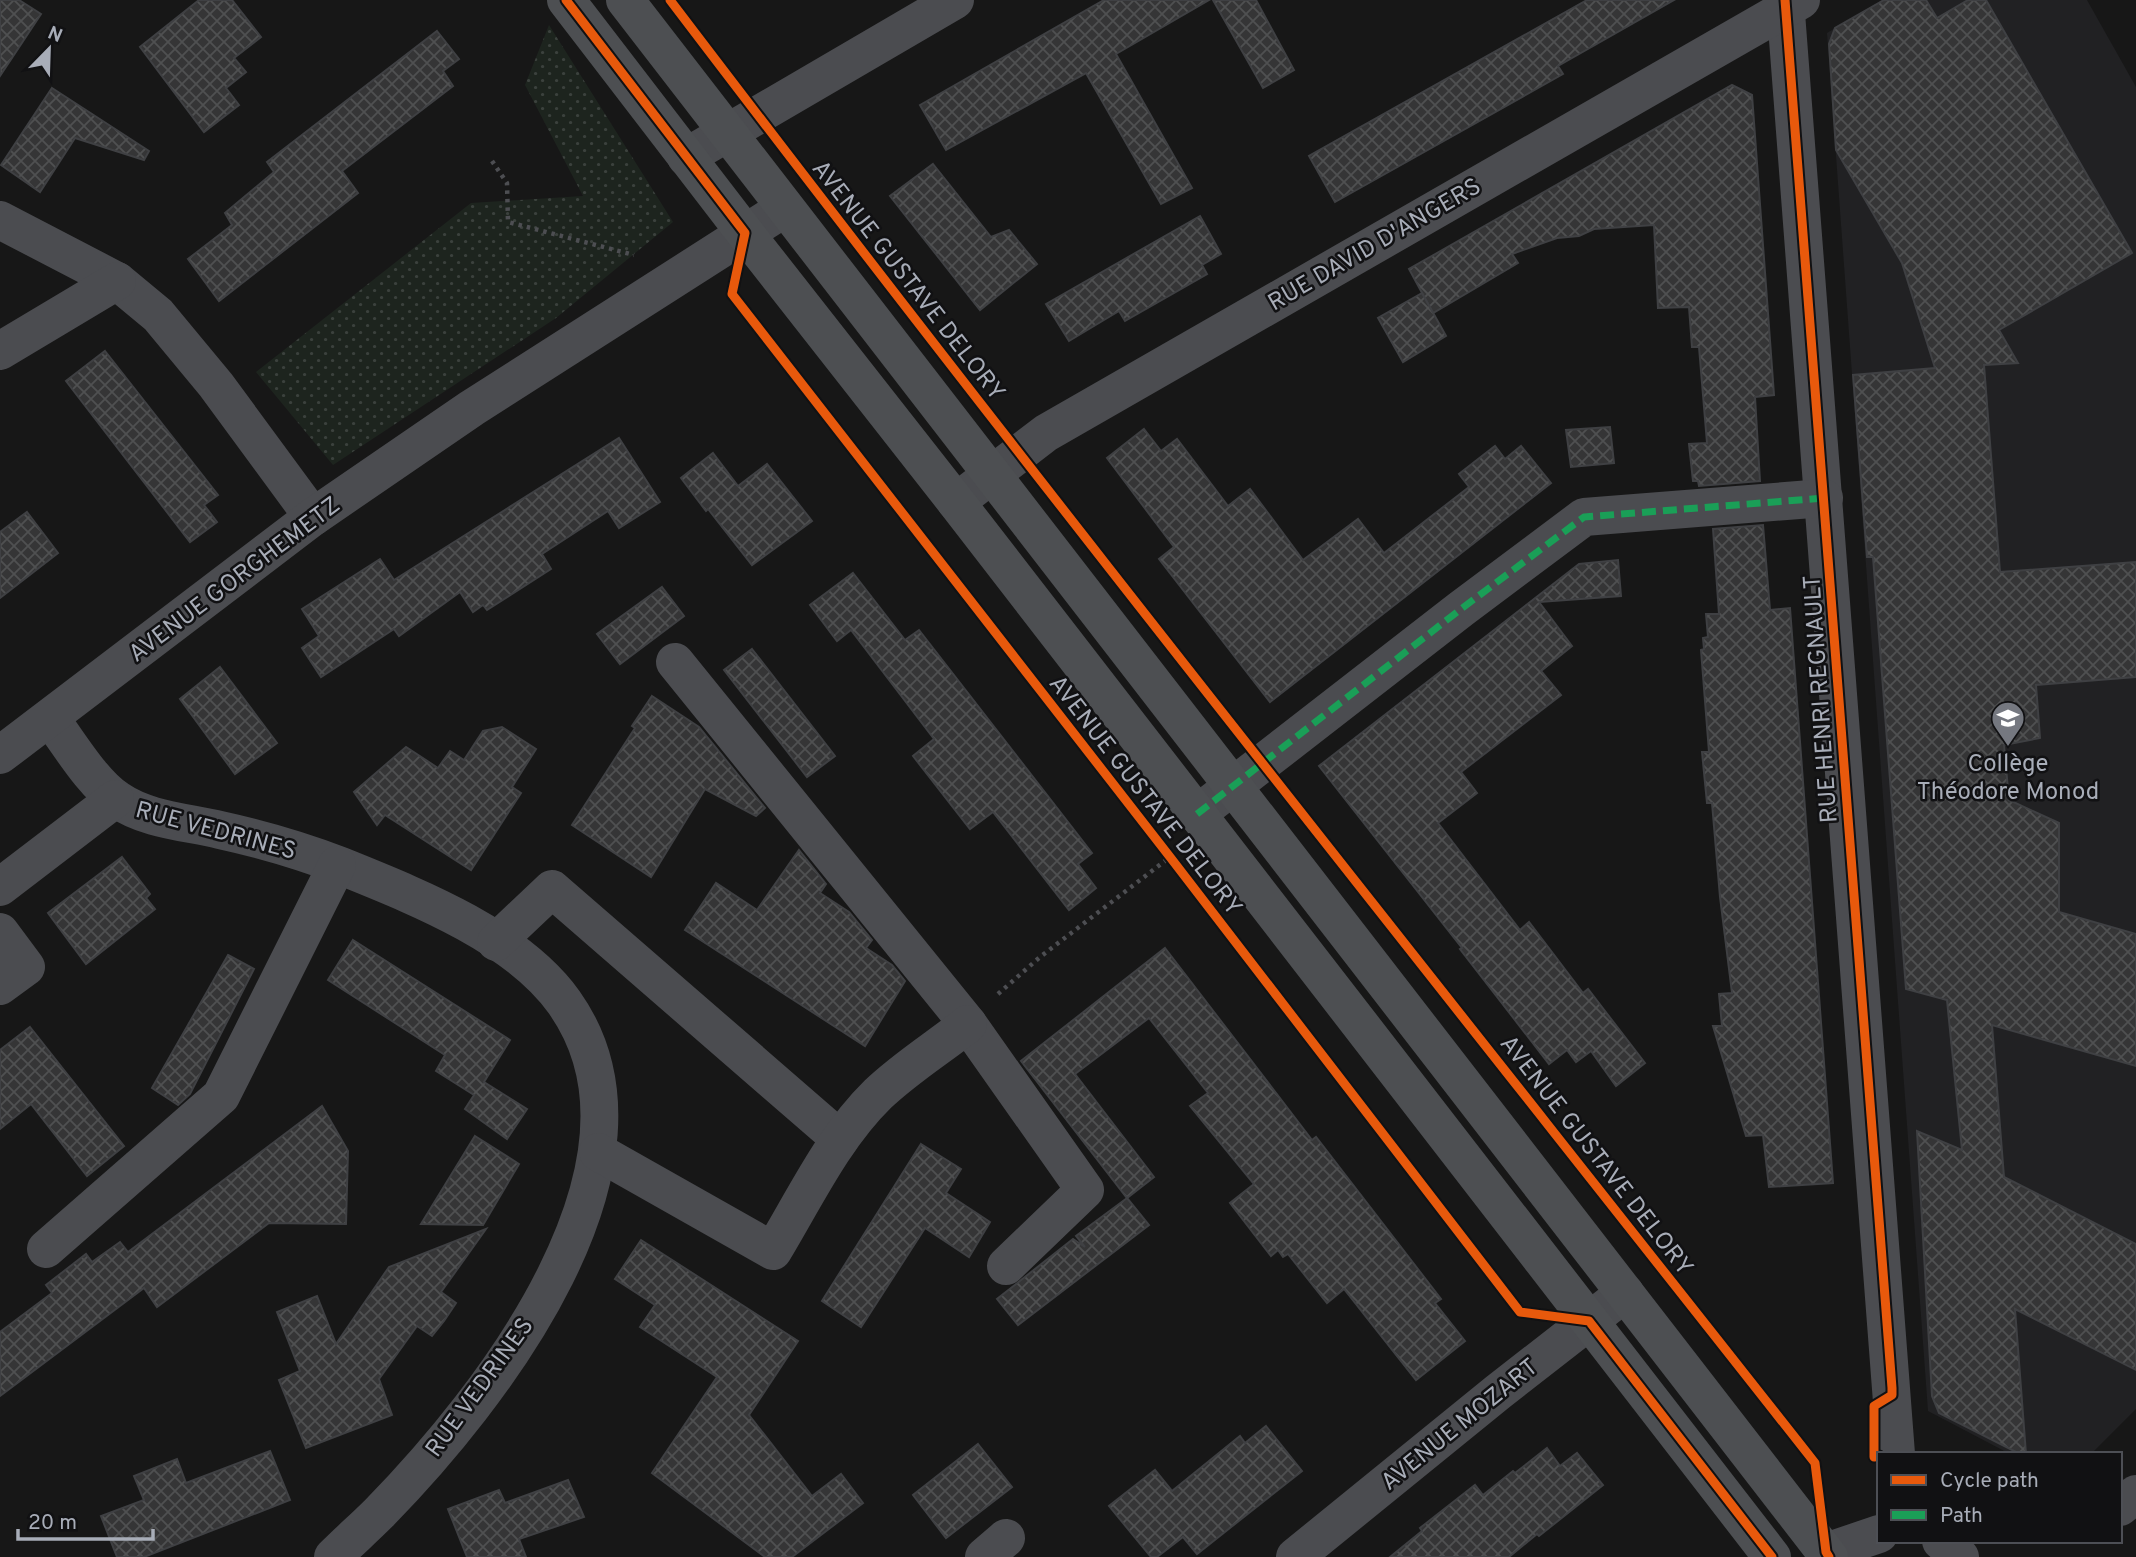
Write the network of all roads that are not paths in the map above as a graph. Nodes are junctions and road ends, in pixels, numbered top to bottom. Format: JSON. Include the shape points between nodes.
{"nodes":[{"id":1,"x":566,"y":0,"type":"edge"},
{"id":2,"x":625,"y":0,"type":"edge"},
{"id":3,"x":955,"y":0,"type":"edge"},
{"id":4,"x":1790,"y":3,"type":"edge"},
{"id":5,"x":727,"y":133,"type":"junction"},
{"id":6,"x":686,"y":157,"type":"junction"},
{"id":7,"x":785,"y":208,"type":"junction"},
{"id":8,"x":0,"y":220,"type":"edge"},
{"id":9,"x":744,"y":233,"type":"junction"},
{"id":10,"x":117,"y":281,"type":"junction"},
{"id":11,"x":0,"y":351,"type":"edge"},
{"id":12,"x":992,"y":475,"type":"junction"},
{"id":13,"x":1824,"y":498,"type":"junction"},
{"id":14,"x":956,"y":502,"type":"junction"},
{"id":15,"x":313,"y":517,"type":"junction"},
{"id":16,"x":675,"y":662,"type":"dead end"},
{"id":17,"x":50,"y":718,"type":"junction"},
{"id":18,"x":0,"y":755,"type":"edge"},
{"id":19,"x":1233,"y":786,"type":"junction"},
{"id":20,"x":115,"y":799,"type":"junction"},
{"id":21,"x":1202,"y":820,"type":"junction"},
{"id":22,"x":337,"y":865,"type":"junction"},
{"id":23,"x":0,"y":887,"type":"edge"},
{"id":24,"x":0,"y":932,"type":"edge"},
{"id":25,"x":496,"y":942,"type":"junction"},
{"id":26,"x":0,"y":986,"type":"edge"},
{"id":27,"x":968,"y":1024,"type":"junction"},
{"id":28,"x":840,"y":1139,"type":"junction"},
{"id":29,"x":598,"y":1152,"type":"junction"},
{"id":30,"x":46,"y":1249,"type":"dead end"},
{"id":31,"x":1006,"y":1266,"type":"dead end"},
{"id":32,"x":1625,"y":1293,"type":"junction"},
{"id":33,"x":1589,"y":1321,"type":"junction"},
{"id":34,"x":1896,"y":1452,"type":"edge"},
{"id":35,"x":2136,"y":1494,"type":"edge"},
{"id":36,"x":2122,"y":1505,"type":"edge"},
{"id":37,"x":1877,"y":1535,"type":"edge"},
{"id":38,"x":1943,"y":1543,"type":"edge"},
{"id":39,"x":1824,"y":1555,"type":"edge"},
{"id":40,"x":334,"y":1557,"type":"edge"},
{"id":41,"x":1295,"y":1557,"type":"edge"},
{"id":42,"x":1772,"y":1557,"type":"edge"},
{"id":43,"x":1960,"y":1557,"type":"edge"}],
"edges":[{"from":1,"to":6,"type":"main road","name":"AVENUE GUSTAVE DELORY"},
{"from":2,"to":5,"type":"main road"},
{"from":3,"to":5,"type":"street"},
{"from":4,"to":12,"type":"street","name":"RUE DAVID D'ANGERS","via":[[1058,426]]},
{"from":4,"to":13,"type":"street","name":"RUE HENRI REGNAULT"},
{"from":5,"to":6,"type":"street"},
{"from":5,"to":7,"type":"main road"},
{"from":6,"to":9,"type":"main road","name":"AVENUE GUSTAVE DELORY"},
{"from":7,"to":9,"type":"street","name":"AVENUE GORGHEMETZ"},
{"from":7,"to":12,"type":"main road"},
{"from":8,"to":10,"type":"street"},
{"from":9,"to":14,"type":"main road","name":"AVENUE GUSTAVE DELORY"},
{"from":9,"to":15,"type":"street","name":"AVENUE GORGHEMETZ","via":[[472,408]]},
{"from":10,"to":11,"type":"street"},
{"from":10,"to":15,"type":"street","via":[[179,339]]},
{"from":12,"to":14,"type":"street","name":"RUE DAVID D'ANGERS"},
{"from":12,"to":19,"type":"main road"},
{"from":13,"to":19,"type":"street","via":[[1584,517]]},
{"from":13,"to":34,"type":"street","name":"RUE HENRI REGNAULT"},
{"from":14,"to":21,"type":"main road","name":"AVENUE GUSTAVE DELORY"},
{"from":15,"to":17,"type":"street","name":"AVENUE GORGHEMETZ"},
{"from":16,"to":27,"type":"street"},
{"from":17,"to":18,"type":"street","name":"AVENUE GORGHEMETZ"},
{"from":17,"to":20,"type":"street","name":"RUE VEDRINES"},
{"from":19,"to":21,"type":"street"},
{"from":19,"to":32,"type":"main road"},
{"from":20,"to":22,"type":"street","name":"RUE VEDRINES","via":[[154,816],[235,833]]},
{"from":20,"to":23,"type":"street"},
{"from":21,"to":33,"type":"main road","name":"AVENUE GUSTAVE DELORY"},
{"from":22,"to":25,"type":"street","name":"RUE VEDRINES","via":[[437,908]]},
{"from":22,"to":30,"type":"street","via":[[221,1096]]},
{"from":24,"to":26,"type":"street","via":[[26,967]]},
{"from":25,"to":28,"type":"street","via":[[552,889]]},
{"from":25,"to":29,"type":"street","name":"RUE VEDRINES","via":[[544,979],[585,1040],[598,1090]]},
{"from":27,"to":28,"type":"street","via":[[878,1094]]},
{"from":27,"to":31,"type":"street","via":[[1085,1190]]},
{"from":28,"to":29,"type":"street","via":[[773,1251]]},
{"from":29,"to":40,"type":"street","name":"RUE VEDRINES","via":[[573,1238],[515,1345],[416,1473]]},
{"from":32,"to":33,"type":"street","name":"AVENUE MOZART"},
{"from":32,"to":39,"type":"main road"},
{"from":33,"to":41,"type":"street","name":"AVENUE MOZART"},
{"from":33,"to":42,"type":"main road","name":"AVENUE GUSTAVE DELORY"},
{"from":35,"to":36,"type":"street"},
{"from":37,"to":39,"type":"street"},
{"from":38,"to":43,"type":"street"}]}
